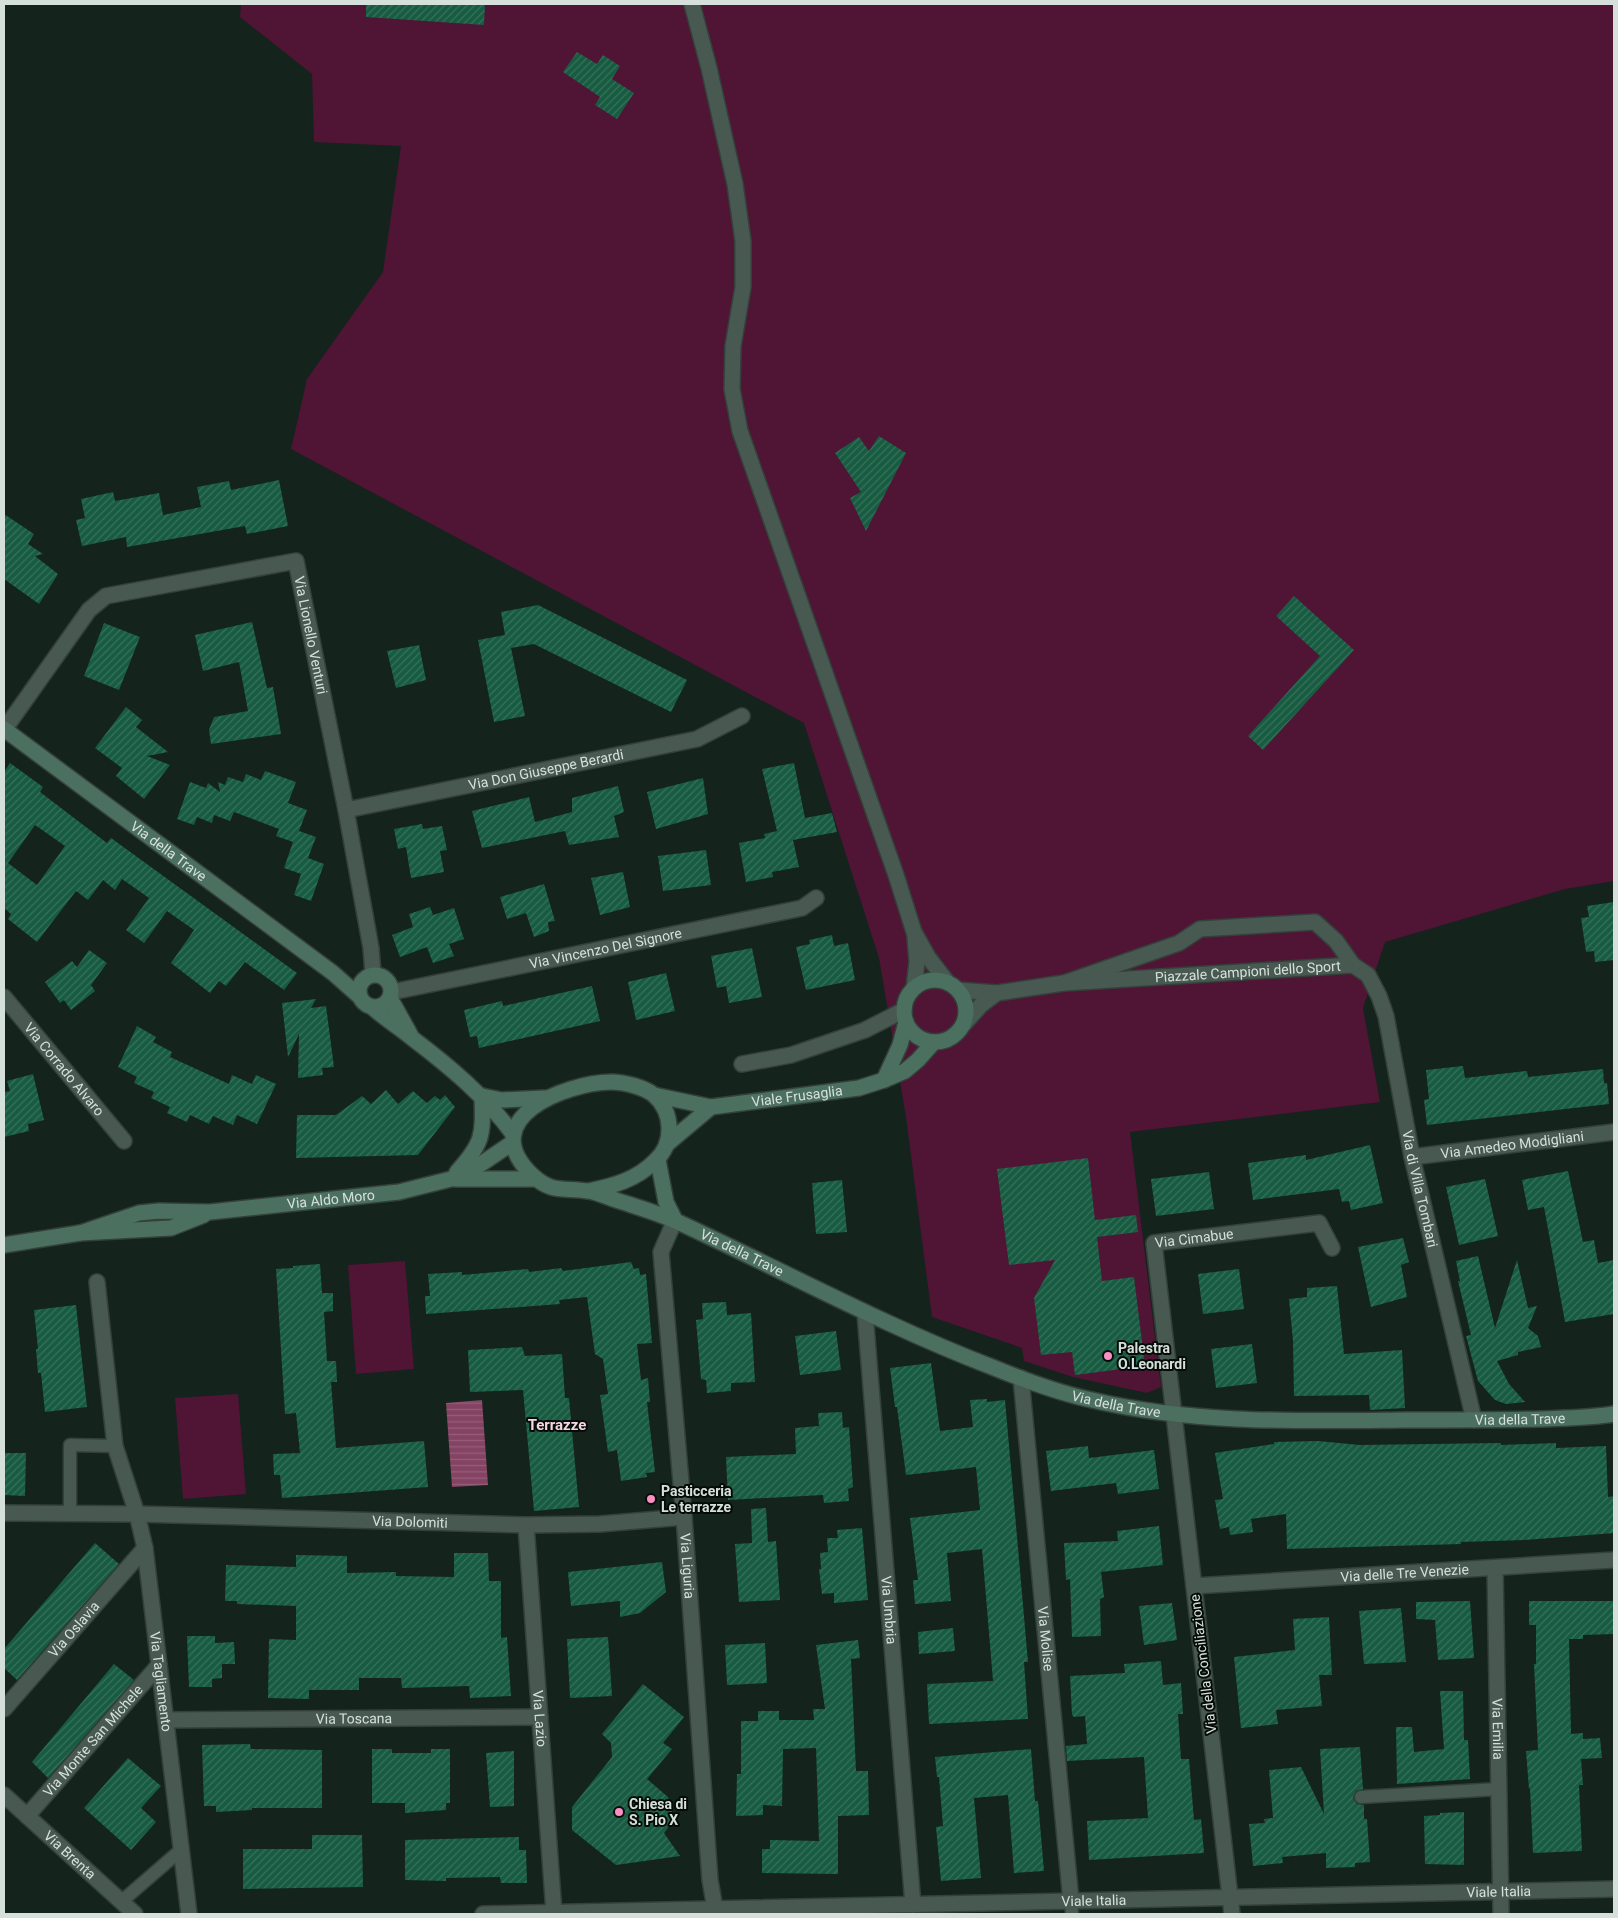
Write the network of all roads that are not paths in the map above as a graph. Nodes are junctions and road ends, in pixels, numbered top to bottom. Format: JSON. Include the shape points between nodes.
{"nodes":[{"id":1,"x":692,"y":4,"type":"edge"},
{"id":2,"x":742,"y":716,"type":"dead end"},
{"id":3,"x":4,"y":729,"type":"edge"},
{"id":4,"x":346,"y":810,"type":"junction"},
{"id":5,"x":816,"y":898,"type":"dead end"},
{"id":6,"x":914,"y":932,"type":"junction"},
{"id":7,"x":1353,"y":965,"type":"junction"},
{"id":8,"x":333,"y":973,"type":"junction"},
{"id":9,"x":370,"y":976,"type":"junction"},
{"id":10,"x":1064,"y":983,"type":"junction"},
{"id":11,"x":953,"y":986,"type":"junction"},
{"id":12,"x":914,"y":988,"type":"junction"},
{"id":13,"x":997,"y":992,"type":"junction"},
{"id":14,"x":391,"y":995,"type":"junction"},
{"id":15,"x":360,"y":997,"type":"junction"},
{"id":16,"x":6,"y":1003,"type":"edge"},
{"id":17,"x":372,"y":1007,"type":"junction"},
{"id":18,"x":905,"y":1016,"type":"junction"},
{"id":19,"x":964,"y":1024,"type":"junction"},
{"id":20,"x":412,"y":1037,"type":"junction"},
{"id":21,"x":934,"y":1042,"type":"junction"},
{"id":22,"x":742,"y":1064,"type":"dead end"},
{"id":23,"x":884,"y":1080,"type":"junction"},
{"id":24,"x":654,"y":1095,"type":"junction"},
{"id":25,"x":482,"y":1096,"type":"junction"},
{"id":26,"x":545,"y":1098,"type":"junction"},
{"id":27,"x":710,"y":1107,"type":"junction"},
{"id":28,"x":1614,"y":1132,"type":"edge"},
{"id":29,"x":513,"y":1139,"type":"junction"},
{"id":30,"x":124,"y":1141,"type":"dead end"},
{"id":31,"x":667,"y":1144,"type":"junction"},
{"id":32,"x":1412,"y":1157,"type":"junction"},
{"id":33,"x":658,"y":1160,"type":"junction"},
{"id":34,"x":451,"y":1179,"type":"junction"},
{"id":35,"x":536,"y":1179,"type":"junction"},
{"id":36,"x":588,"y":1191,"type":"junction"},
{"id":37,"x":675,"y":1220,"type":"junction"},
{"id":38,"x":4,"y":1245,"type":"edge"},
{"id":39,"x":1332,"y":1248,"type":"dead end"},
{"id":40,"x":97,"y":1282,"type":"dead end"},
{"id":41,"x":865,"y":1314,"type":"junction"},
{"id":42,"x":1021,"y":1378,"type":"junction"},
{"id":43,"x":1174,"y":1414,"type":"junction"},
{"id":44,"x":1614,"y":1414,"type":"edge"},
{"id":45,"x":1594,"y":1418,"type":"junction"},
{"id":46,"x":1474,"y":1420,"type":"junction"},
{"id":47,"x":1614,"y":1424,"type":"edge"},
{"id":48,"x":115,"y":1446,"type":"junction"},
{"id":49,"x":4,"y":1513,"type":"edge"},
{"id":50,"x":70,"y":1514,"type":"junction"},
{"id":51,"x":138,"y":1514,"type":"junction"},
{"id":52,"x":684,"y":1517,"type":"junction"},
{"id":53,"x":526,"y":1525,"type":"junction"},
{"id":54,"x":145,"y":1548,"type":"junction"},
{"id":55,"x":1614,"y":1560,"type":"edge"},
{"id":56,"x":1495,"y":1568,"type":"junction"},
{"id":57,"x":1194,"y":1586,"type":"junction"},
{"id":58,"x":159,"y":1665,"type":"junction"},
{"id":59,"x":4,"y":1709,"type":"edge"},
{"id":60,"x":540,"y":1717,"type":"junction"},
{"id":61,"x":166,"y":1720,"type":"junction"},
{"id":62,"x":1498,"y":1790,"type":"junction"},
{"id":63,"x":4,"y":1795,"type":"edge"},
{"id":64,"x":1361,"y":1797,"type":"dead end"},
{"id":65,"x":27,"y":1816,"type":"junction"},
{"id":66,"x":182,"y":1849,"type":"junction"},
{"id":67,"x":1614,"y":1889,"type":"edge"},
{"id":68,"x":1500,"y":1892,"type":"junction"},
{"id":69,"x":1230,"y":1898,"type":"junction"},
{"id":70,"x":122,"y":1901,"type":"junction"},
{"id":71,"x":913,"y":1905,"type":"junction"},
{"id":72,"x":1072,"y":1908,"type":"edge"},
{"id":73,"x":816,"y":1911,"type":"edge"},
{"id":74,"x":658,"y":1912,"type":"edge"},
{"id":75,"x":715,"y":1912,"type":"edge"},
{"id":76,"x":554,"y":1913,"type":"junction"},
{"id":77,"x":135,"y":1914,"type":"edge"},
{"id":78,"x":189,"y":1914,"type":"edge"},
{"id":79,"x":483,"y":1914,"type":"edge"},
{"id":80,"x":519,"y":1914,"type":"edge"},
{"id":81,"x":1232,"y":1914,"type":"edge"},
{"id":82,"x":1501,"y":1914,"type":"edge"}],
"edges":[{"from":1,"to":6,"type":"street","via":[[735,184],[743,241],[743,287],[733,346],[732,389],[740,431]]},
{"from":2,"to":4,"type":"street","name":"Via Don Giuseppe Berardi","via":[[697,739]]},
{"from":3,"to":4,"type":"street","name":"Via Lionello Venturi","via":[[89,610],[106,596],[296,561]]},
{"from":3,"to":8,"type":"main road","name":"Via della Trave"},
{"from":4,"to":9,"type":"street","name":"Via Lionello Venturi","via":[[371,948]]},
{"from":5,"to":14,"type":"street","name":"Via Vincenzo Del Signore","via":[[802,908]]},
{"from":6,"to":11,"type":"street","via":[[928,957]]},
{"from":6,"to":12,"type":"street","via":[[917,962]]},
{"from":7,"to":10,"type":"street","name":"Piazzale Campioni dello Sport"},
{"from":7,"to":10,"type":"street","name":"Piazzale Campioni dello Sport","via":[[1322,928],[1315,922],[1306,922],[1200,929],[1179,944]]},
{"from":7,"to":32,"type":"street","name":"Via di Villa Tombari","via":[[1368,975],[1386,1016]]},
{"from":8,"to":9,"type":"main road","name":"Via della Trave"},
{"from":8,"to":15,"type":"main road","name":"Via della Trave"},
{"from":9,"to":14,"type":"main road","name":"Via della Trave","via":[[380,975],[387,979]]},
{"from":9,"to":15,"type":"main road","via":[[362,982]]},
{"from":10,"to":13,"type":"street"},
{"from":11,"to":12,"type":"main road","via":[[936,980]]},
{"from":11,"to":13,"type":"street"},
{"from":11,"to":19,"type":"main road","via":[[964,1000]]},
{"from":12,"to":18,"type":"main road","via":[[907,998]]},
{"from":13,"to":19,"type":"street","name":"Viale Frusaglia"},
{"from":14,"to":17,"type":"main road","via":[[386,1004]]},
{"from":14,"to":20,"type":"main road","name":"Via della Trave"},
{"from":15,"to":17,"type":"main road","name":"Via della Trave"},
{"from":16,"to":30,"type":"street","name":"Via Corrado Alvaro"},
{"from":17,"to":20,"type":"main road","name":"Via della Trave"},
{"from":18,"to":21,"type":"main road","via":[[912,1032]]},
{"from":18,"to":22,"type":"street","via":[[791,1055]]},
{"from":18,"to":23,"type":"main road","via":[[900,1045]]},
{"from":19,"to":21,"type":"main road","name":"Viale Frusaglia","via":[[946,1040]]},
{"from":20,"to":25,"type":"main road","name":"Via della Trave"},
{"from":21,"to":23,"type":"main road","name":"Viale Frusaglia","via":[[905,1071]]},
{"from":23,"to":27,"type":"main road","name":"Viale Frusaglia","via":[[859,1088]]},
{"from":24,"to":26,"type":"main road","via":[[639,1087],[613,1082],[576,1087]]},
{"from":24,"to":27,"type":"main road","name":"Viale Frusaglia"},
{"from":24,"to":31,"type":"main road","name":"Via della Trave","via":[[665,1110],[670,1128]]},
{"from":25,"to":26,"type":"main road","via":[[502,1100]]},
{"from":25,"to":29,"type":"main road","name":"Via della Trave"},
{"from":25,"to":34,"type":"main road","via":[[481,1138],[474,1154]]},
{"from":26,"to":29,"type":"main road","via":[[518,1123]]},
{"from":27,"to":31,"type":"main road"},
{"from":28,"to":32,"type":"street","name":"Via Amedeo Modigliani"},
{"from":29,"to":34,"type":"main road","name":"Via Aldo Moro","via":[[481,1164]]},
{"from":29,"to":35,"type":"main road","name":"Via della Trave","via":[[518,1160]]},
{"from":31,"to":33,"type":"main road","name":"Via della Trave"},
{"from":32,"to":46,"type":"street","name":"Via di Villa Tombari"},
{"from":33,"to":36,"type":"main road","name":"Via della Trave","via":[[618,1185]]},
{"from":33,"to":37,"type":"main road","via":[[666,1202]]},
{"from":34,"to":35,"type":"main road","name":"Via Aldo Moro"},
{"from":34,"to":38,"type":"main road","name":"Via Aldo Moro","via":[[399,1192],[210,1212],[139,1213],[80,1234]]},
{"from":35,"to":36,"type":"main road","name":"Via della Trave","via":[[552,1188]]},
{"from":36,"to":37,"type":"main road","name":"Via della Trave"},
{"from":37,"to":41,"type":"main road","name":"Via della Trave"},
{"from":37,"to":52,"type":"street","name":"Via Liguria","via":[[661,1252]]},
{"from":39,"to":43,"type":"street","name":"Via Cimabue","via":[[1319,1224],[1154,1243]]},
{"from":40,"to":48,"type":"street","name":"Via Tagliamento"},
{"from":41,"to":42,"type":"main road","name":"Via della Trave"},
{"from":41,"to":71,"type":"street","name":"Via Umbria"},
{"from":42,"to":43,"type":"main road","name":"Via della Trave","via":[[1089,1400]]},
{"from":42,"to":72,"type":"street","name":"Via Molise"},
{"from":43,"to":46,"type":"main road","name":"Via della Trave","via":[[1262,1421]]},
{"from":43,"to":57,"type":"street","name":"Via della Conciliazione"},
{"from":44,"to":45,"type":"main road","name":"Via della Trave"},
{"from":45,"to":46,"type":"main road","name":"Via della Trave"},
{"from":45,"to":47,"type":"main road","name":"Via della Trave"},
{"from":48,"to":50,"type":"lane","via":[[70,1445]]},
{"from":48,"to":51,"type":"street","name":"Via Tagliamento"},
{"from":49,"to":50,"type":"street"},
{"from":50,"to":51,"type":"street"},
{"from":51,"to":53,"type":"street","name":"Via Dolomiti"},
{"from":51,"to":54,"type":"street","name":"Via Tagliamento"},
{"from":52,"to":53,"type":"street","name":"Via Dolomiti","via":[[600,1524]]},
{"from":52,"to":75,"type":"street","name":"Via Liguria","via":[[709,1870]]},
{"from":53,"to":60,"type":"street","name":"Via Lazio"},
{"from":54,"to":58,"type":"street","name":"Via Tagliamento"},
{"from":54,"to":59,"type":"street","name":"Via Oslavia"},
{"from":55,"to":56,"type":"street","name":"Via delle Tre Venezie"},
{"from":56,"to":57,"type":"street","name":"Via delle Tre Venezie"},
{"from":56,"to":62,"type":"street","name":"Via Emilia"},
{"from":57,"to":69,"type":"street","name":"Via della Conciliazione"},
{"from":58,"to":61,"type":"street","name":"Via Tagliamento"},
{"from":58,"to":65,"type":"street","name":"Via Monte San Michele"},
{"from":60,"to":61,"type":"street","name":"Via Toscana"},
{"from":60,"to":76,"type":"street","name":"Via Lazio"},
{"from":61,"to":66,"type":"street","name":"Via Tagliamento"},
{"from":62,"to":64,"type":"lane"},
{"from":62,"to":68,"type":"street","name":"Via Emilia"},
{"from":63,"to":65,"type":"street","name":"Via Brenta"},
{"from":65,"to":70,"type":"street","name":"Via Brenta"},
{"from":66,"to":70,"type":"lane"},
{"from":66,"to":78,"type":"street","name":"Via Tagliamento"},
{"from":67,"to":68,"type":"street","name":"Viale Italia"},
{"from":68,"to":69,"type":"street","name":"Viale Italia"},
{"from":68,"to":82,"type":"street","name":"Via Emilia"},
{"from":69,"to":72,"type":"street","name":"Viale Italia"},
{"from":69,"to":81,"type":"street","name":"Via della Conciliazione"},
{"from":70,"to":77,"type":"street","name":"Via Brenta"},
{"from":71,"to":72,"type":"street","name":"Viale Italia"},
{"from":71,"to":73,"type":"street","name":"Viale Italia"},
{"from":73,"to":75,"type":"street","name":"Viale Italia"},
{"from":74,"to":75,"type":"street","name":"Viale Italia"},
{"from":74,"to":76,"type":"street","name":"Viale Italia"},
{"from":76,"to":80,"type":"street","name":"Viale Italia"},
{"from":79,"to":80,"type":"street","name":"Viale Italia"}]}
